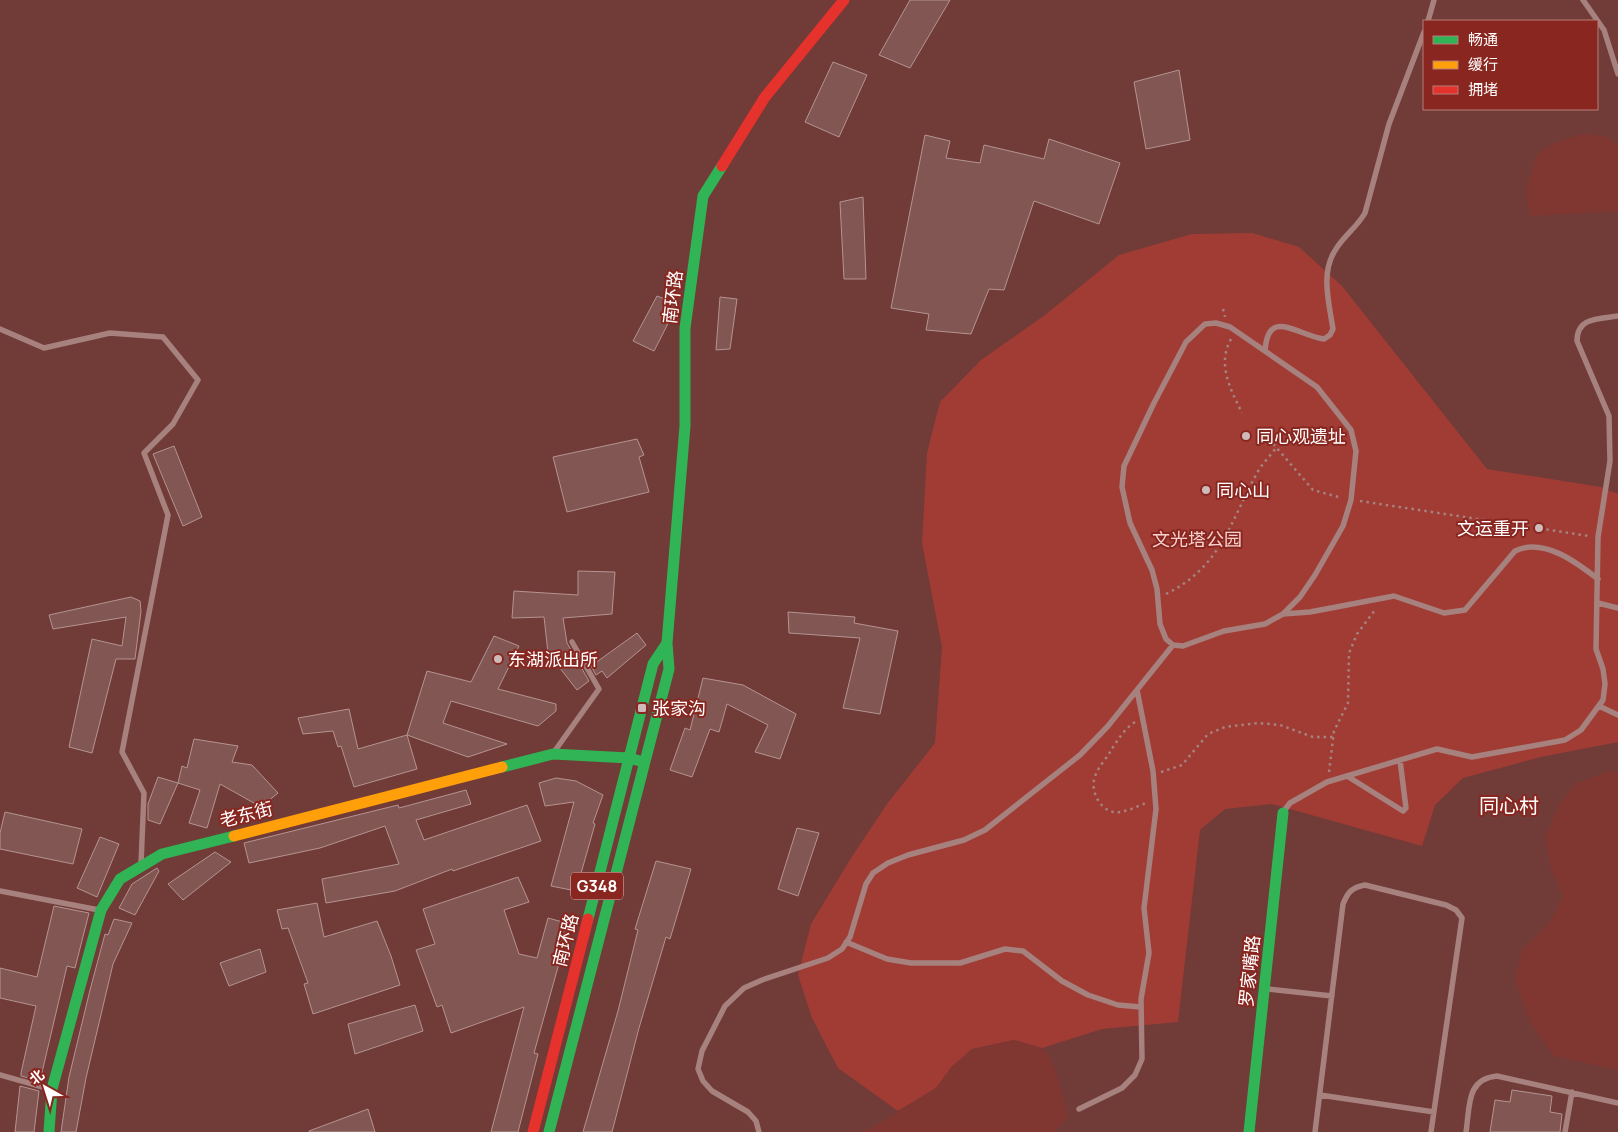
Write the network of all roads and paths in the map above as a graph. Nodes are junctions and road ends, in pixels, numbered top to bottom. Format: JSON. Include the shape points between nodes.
{"nodes":[{"id":1,"x":844,"y":0,"type":"edge"},
{"id":2,"x":1434,"y":0,"type":"edge"},
{"id":3,"x":1583,"y":0,"type":"edge"},
{"id":4,"x":1428,"y":20,"type":"edge"},
{"id":5,"x":1597,"y":20,"type":"edge"},
{"id":6,"x":1598,"y":21,"type":"edge"},
{"id":7,"x":1423,"y":35,"type":"edge"},
{"id":8,"x":1618,"y":74,"type":"edge"},
{"id":9,"x":1618,"y":316,"type":"edge"},
{"id":10,"x":0,"y":330,"type":"edge"},
{"id":11,"x":1235,"y":331,"type":"junction"},
{"id":12,"x":1265,"y":351,"type":"junction"},
{"id":13,"x":1242,"y":413,"type":"dead end"},
{"id":14,"x":1269,"y":439,"type":"dead end"},
{"id":15,"x":1276,"y":448,"type":"junction"},
{"id":16,"x":1351,"y":500,"type":"junction"},
{"id":17,"x":1598,"y":537,"type":"junction"},
{"id":18,"x":1598,"y":580,"type":"junction"},
{"id":19,"x":1158,"y":598,"type":"junction"},
{"id":20,"x":1382,"y":598,"type":"junction"},
{"id":21,"x":1598,"y":603,"type":"junction"},
{"id":22,"x":1618,"y":608,"type":"edge"},
{"id":23,"x":1283,"y":614,"type":"junction"},
{"id":24,"x":572,"y":642,"type":"dead end"},
{"id":25,"x":667,"y":643,"type":"junction"},
{"id":26,"x":1173,"y":645,"type":"junction"},
{"id":27,"x":1137,"y":690,"type":"junction"},
{"id":28,"x":1599,"y":706,"type":"junction"},
{"id":29,"x":1618,"y":715,"type":"edge"},
{"id":30,"x":1143,"y":718,"type":"junction"},
{"id":31,"x":1333,"y":737,"type":"junction"},
{"id":32,"x":553,"y":754,"type":"junction"},
{"id":33,"x":629,"y":758,"type":"junction"},
{"id":34,"x":1400,"y":760,"type":"junction"},
{"id":35,"x":644,"y":763,"type":"junction"},
{"id":36,"x":1154,"y":775,"type":"junction"},
{"id":37,"x":1347,"y":776,"type":"junction"},
{"id":38,"x":1331,"y":781,"type":"junction"},
{"id":39,"x":1156,"y":800,"type":"junction"},
{"id":40,"x":1282,"y":813,"type":"joint"},
{"id":41,"x":141,"y":866,"type":"junction"},
{"id":42,"x":0,"y":891,"type":"edge"},
{"id":43,"x":101,"y":910,"type":"junction"},
{"id":44,"x":846,"y":942,"type":"junction"},
{"id":45,"x":1264,"y":989,"type":"junction"},
{"id":46,"x":1332,"y":996,"type":"junction"},
{"id":47,"x":1141,"y":1007,"type":"junction"},
{"id":48,"x":0,"y":1075,"type":"edge"},
{"id":49,"x":52,"y":1089,"type":"junction"},
{"id":50,"x":1572,"y":1092,"type":"junction"},
{"id":51,"x":1320,"y":1095,"type":"junction"},
{"id":52,"x":1618,"y":1103,"type":"edge"},
{"id":53,"x":1079,"y":1109,"type":"dead end"},
{"id":54,"x":1434,"y":1112,"type":"junction"},
{"id":55,"x":49,"y":1132,"type":"edge"},
{"id":56,"x":533,"y":1132,"type":"edge"},
{"id":57,"x":549,"y":1132,"type":"edge"},
{"id":58,"x":759,"y":1132,"type":"edge"},
{"id":59,"x":1249,"y":1132,"type":"edge"},
{"id":60,"x":1315,"y":1132,"type":"edge"},
{"id":61,"x":1431,"y":1132,"type":"edge"},
{"id":62,"x":1466,"y":1132,"type":"edge"},
{"id":63,"x":1565,"y":1132,"type":"edge"}],
"edges":[{"from":1,"to":25,"type":"main road","name":"南环路","number":"G348","via":[[765,97],[703,196],[685,328],[686,426]]},
{"from":2,"to":4,"type":"lane"},
{"from":3,"to":5,"type":"lane"},
{"from":6,"to":8,"type":"lane","via":[[1604,30]]},
{"from":7,"to":12,"type":"lane","via":[[1389,124],[1365,213],[1336,248],[1329,262],[1330,335],[1324,339],[1317,338],[1276,326],[1266,336]]},
{"from":9,"to":17,"type":"lane","via":[[1589,320],[1577,331],[1580,349],[1609,416],[1609,468]]},
{"from":10,"to":41,"type":"lane","via":[[44,348],[110,333],[163,337],[198,380],[173,424],[144,453],[168,515],[122,752],[144,793]]},
{"from":11,"to":12,"type":"lane"},
{"from":11,"to":13,"type":"path","via":[[1223,363]]},
{"from":11,"to":19,"type":"lane","via":[[1216,323],[1205,324],[1195,331],[1186,342],[1124,466],[1122,487],[1130,522],[1152,570]]},
{"from":12,"to":16,"type":"lane","via":[[1317,387],[1351,430],[1356,451]]},
{"from":14,"to":15,"type":"path"},
{"from":15,"to":16,"type":"path","via":[[1313,490]]},
{"from":15,"to":19,"type":"path","via":[[1258,471],[1225,540],[1206,564],[1180,587]]},
{"from":16,"to":17,"type":"path"},
{"from":16,"to":23,"type":"lane","via":[[1343,526],[1315,575]]},
{"from":17,"to":18,"type":"lane"},
{"from":18,"to":20,"type":"lane","via":[[1565,556],[1524,546],[1515,551],[1465,610],[1444,613],[1394,596]]},
{"from":18,"to":21,"type":"lane"},
{"from":19,"to":26,"type":"lane","via":[[1160,624],[1166,639]]},
{"from":20,"to":23,"type":"lane"},
{"from":20,"to":31,"type":"path","via":[[1356,634],[1349,653],[1348,703]]},
{"from":21,"to":22,"type":"lane"},
{"from":21,"to":28,"type":"lane","via":[[1596,649],[1605,684]]},
{"from":23,"to":26,"type":"lane","via":[[1265,624],[1224,631],[1183,646]]},
{"from":24,"to":32,"type":"lane","via":[[599,689]]},
{"from":25,"to":33,"type":"main road","name":"南环路","number":"G348","via":[[653,664]]},
{"from":25,"to":35,"type":"main road","name":"南环路","number":"G348","via":[[669,669]]},
{"from":26,"to":27,"type":"lane"},
{"from":27,"to":30,"type":"lane"},
{"from":27,"to":44,"type":"lane","via":[[1080,755],[985,830],[964,840],[908,854],[873,873],[866,884]]},
{"from":28,"to":29,"type":"lane"},
{"from":28,"to":34,"type":"lane","via":[[1581,730],[1565,740],[1472,757],[1437,749]]},
{"from":30,"to":36,"type":"lane"},
{"from":30,"to":39,"type":"path","via":[[1123,734],[1095,775],[1093,785],[1101,805],[1113,812]]},
{"from":31,"to":36,"type":"path","via":[[1313,737],[1280,725],[1258,723],[1225,727],[1208,734],[1182,765]]},
{"from":31,"to":38,"type":"path","via":[[1328,768]]},
{"from":32,"to":33,"type":"main road","name":"老东街"},
{"from":32,"to":41,"type":"main road","name":"老东街","via":[[162,854]]},
{"from":33,"to":35,"type":"main road","name":"老东街"},
{"from":33,"to":56,"type":"main road","name":"南环路","number":"G348"},
{"from":34,"to":37,"type":"lane"},
{"from":34,"to":37,"type":"lane","via":[[1406,808],[1403,811]]},
{"from":35,"to":57,"type":"main road","name":"南环路","number":"G348"},
{"from":36,"to":39,"type":"lane"},
{"from":37,"to":38,"type":"lane"},
{"from":38,"to":40,"type":"lane","via":[[1290,802]]},
{"from":39,"to":47,"type":"lane","via":[[1144,908],[1149,953]]},
{"from":40,"to":45,"type":"main road","name":"罗家嘴路"},
{"from":41,"to":43,"type":"main road","name":"老东街","via":[[120,879]]},
{"from":42,"to":43,"type":"lane"},
{"from":43,"to":49,"type":"main road","name":"老东街"},
{"from":44,"to":47,"type":"lane","via":[[887,959],[911,963],[960,963],[1005,949],[1023,951],[1062,981],[1088,995],[1118,1005]]},
{"from":44,"to":58,"type":"lane","via":[[842,949],[828,958],[762,980],[733,996],[702,1051],[698,1069],[702,1080],[712,1091],[748,1112],[756,1121]]},
{"from":45,"to":46,"type":"lane"},
{"from":45,"to":59,"type":"main road","name":"罗家嘴路"},
{"from":46,"to":51,"type":"lane"},
{"from":46,"to":54,"type":"lane","via":[[1343,904],[1347,893],[1354,887],[1365,886],[1456,910],[1462,918]]},
{"from":47,"to":53,"type":"lane","via":[[1142,1059],[1135,1075],[1122,1088]]},
{"from":48,"to":49,"type":"lane"},
{"from":49,"to":55,"type":"main road","name":"老东街"},
{"from":50,"to":52,"type":"lane"},
{"from":50,"to":62,"type":"lane","via":[[1497,1076],[1484,1077],[1473,1091]]},
{"from":50,"to":63,"type":"lane"},
{"from":51,"to":54,"type":"lane"},
{"from":51,"to":60,"type":"lane"},
{"from":54,"to":61,"type":"lane"}]}
